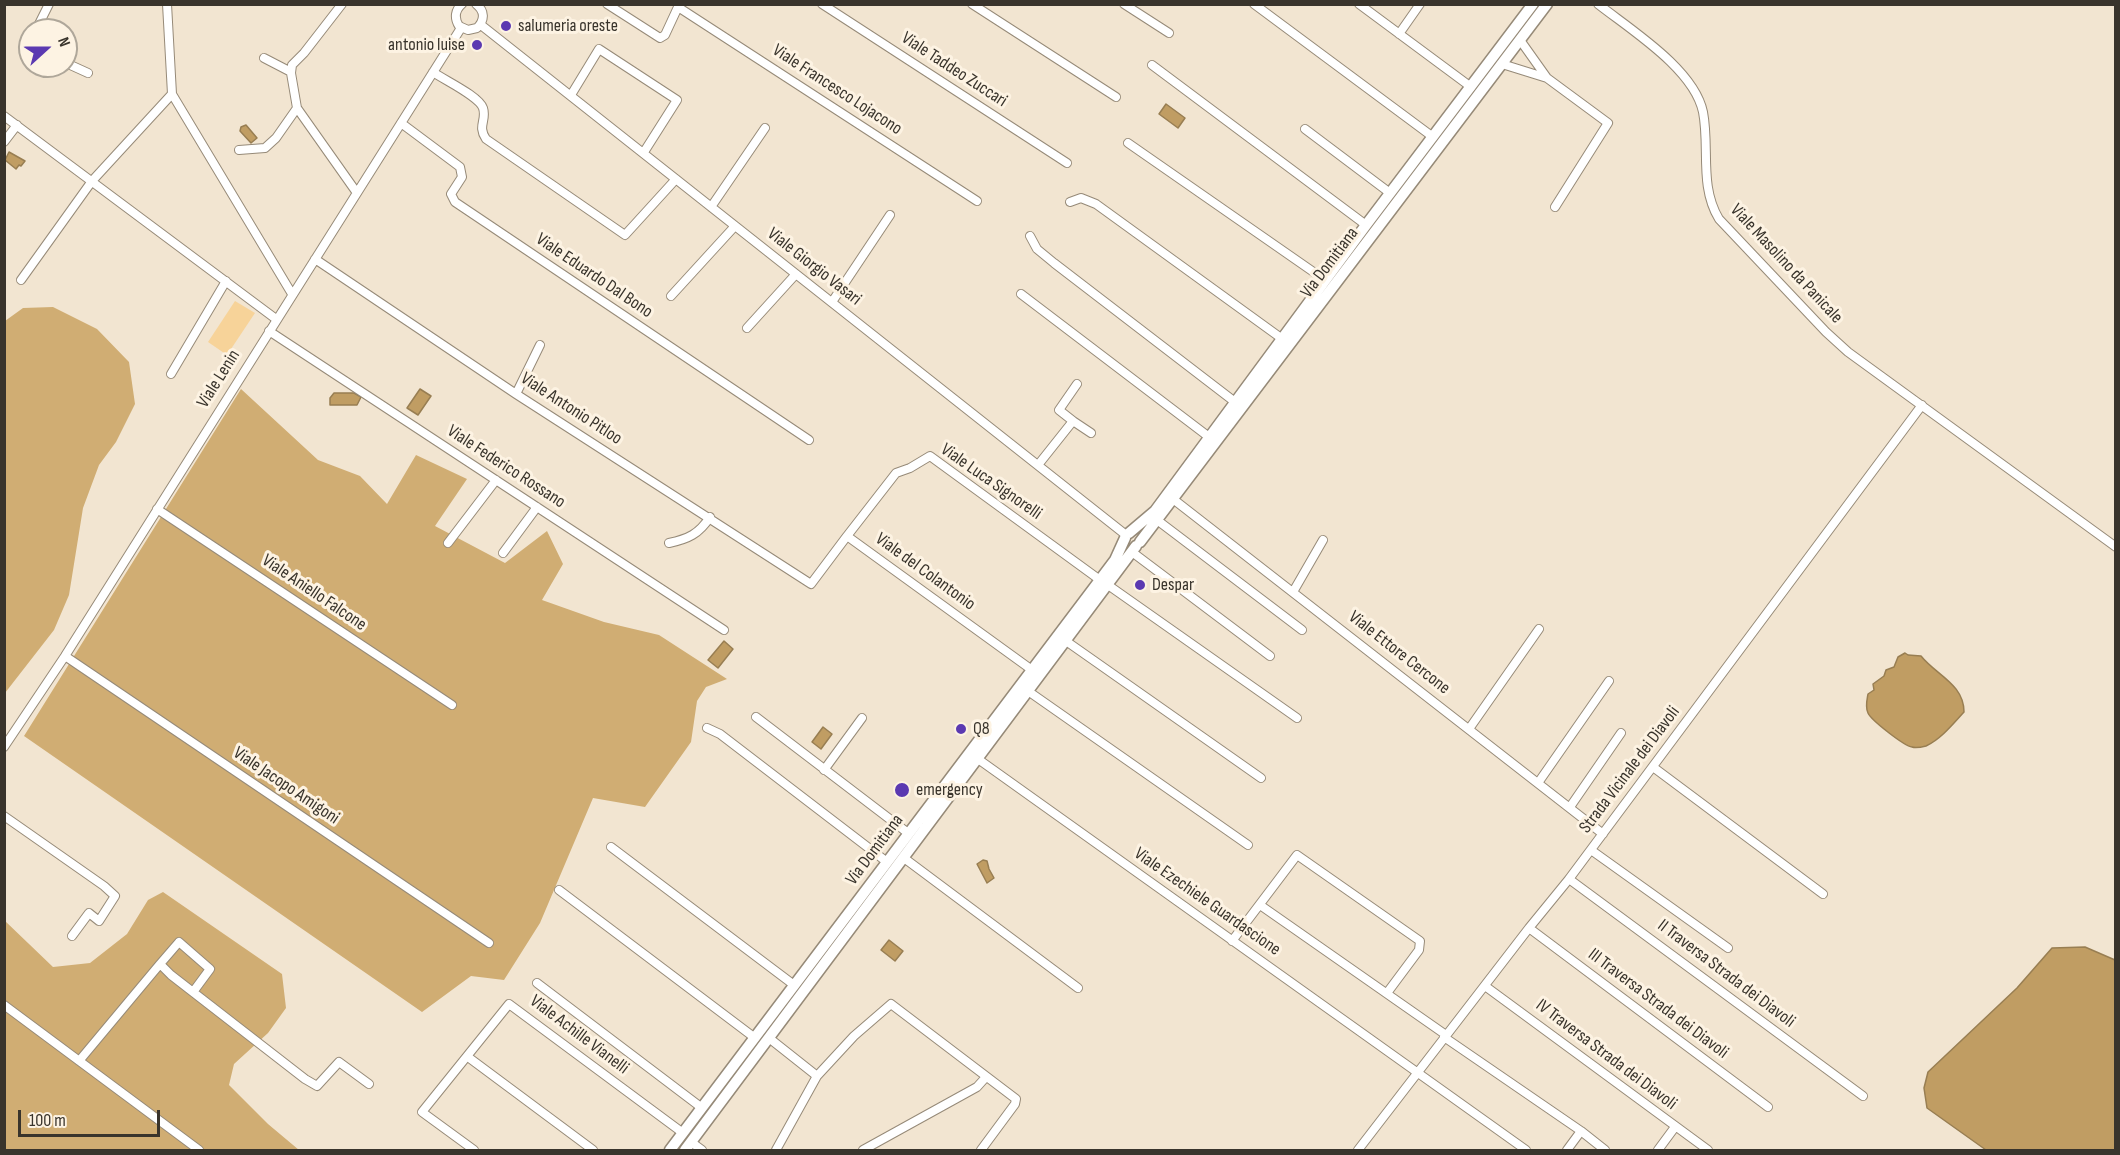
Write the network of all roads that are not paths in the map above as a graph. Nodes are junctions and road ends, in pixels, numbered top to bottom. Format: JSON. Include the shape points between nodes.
{"nodes":[{"id":1,"x":49,"y":4,"type":"edge"},
{"id":2,"x":167,"y":4,"type":"edge"},
{"id":3,"x":342,"y":4,"type":"edge"},
{"id":4,"x":607,"y":4,"type":"edge"},
{"id":5,"x":822,"y":4,"type":"edge"},
{"id":6,"x":972,"y":4,"type":"edge"},
{"id":7,"x":1124,"y":4,"type":"edge"},
{"id":8,"x":1254,"y":4,"type":"edge"},
{"id":9,"x":1359,"y":4,"type":"edge"},
{"id":10,"x":1420,"y":4,"type":"edge"},
{"id":11,"x":1533,"y":4,"type":"edge"},
{"id":12,"x":1546,"y":4,"type":"edge"},
{"id":13,"x":1598,"y":4,"type":"edge"},
{"id":14,"x":459,"y":5,"type":"edge"},
{"id":15,"x":477,"y":5,"type":"edge"},
{"id":16,"x":42,"y":18,"type":"edge"},
{"id":17,"x":481,"y":25,"type":"junction"},
{"id":18,"x":461,"y":28,"type":"junction"},
{"id":19,"x":1169,"y":33,"type":"dead end"},
{"id":20,"x":1399,"y":34,"type":"junction"},
{"id":21,"x":1520,"y":40,"type":"junction"},
{"id":22,"x":264,"y":58,"type":"dead end"},
{"id":23,"x":1502,"y":64,"type":"junction"},
{"id":24,"x":1152,"y":65,"type":"dead end"},
{"id":25,"x":78,"y":68,"type":"edge"},
{"id":26,"x":291,"y":72,"type":"junction"},
{"id":27,"x":433,"y":72,"type":"junction"},
{"id":28,"x":88,"y":73,"type":"dead end"},
{"id":29,"x":1547,"y":78,"type":"junction"},
{"id":30,"x":1471,"y":87,"type":"junction"},
{"id":31,"x":172,"y":94,"type":"junction"},
{"id":32,"x":571,"y":95,"type":"junction"},
{"id":33,"x":1116,"y":97,"type":"dead end"},
{"id":34,"x":297,"y":108,"type":"junction"},
{"id":35,"x":4,"y":116,"type":"edge"},
{"id":36,"x":401,"y":123,"type":"junction"},
{"id":37,"x":17,"y":126,"type":"junction"},
{"id":38,"x":765,"y":128,"type":"dead end"},
{"id":39,"x":1305,"y":129,"type":"dead end"},
{"id":40,"x":1433,"y":137,"type":"junction"},
{"id":41,"x":4,"y":142,"type":"edge"},
{"id":42,"x":1128,"y":143,"type":"dead end"},
{"id":43,"x":239,"y":150,"type":"dead end"},
{"id":44,"x":644,"y":152,"type":"junction"},
{"id":45,"x":1067,"y":163,"type":"dead end"},
{"id":46,"x":676,"y":179,"type":"junction"},
{"id":47,"x":92,"y":181,"type":"junction"},
{"id":48,"x":357,"y":193,"type":"junction"},
{"id":49,"x":1390,"y":193,"type":"junction"},
{"id":50,"x":977,"y":201,"type":"dead end"},
{"id":51,"x":1070,"y":202,"type":"dead end"},
{"id":52,"x":711,"y":207,"type":"junction"},
{"id":53,"x":1555,"y":207,"type":"dead end"},
{"id":54,"x":890,"y":215,"type":"dead end"},
{"id":55,"x":1366,"y":225,"type":"junction"},
{"id":56,"x":735,"y":226,"type":"junction"},
{"id":57,"x":1030,"y":236,"type":"dead end"},
{"id":58,"x":315,"y":259,"type":"junction"},
{"id":59,"x":796,"y":274,"type":"junction"},
{"id":60,"x":21,"y":280,"type":"dead end"},
{"id":61,"x":1325,"y":280,"type":"junction"},
{"id":62,"x":226,"y":281,"type":"junction"},
{"id":63,"x":292,"y":294,"type":"junction"},
{"id":64,"x":1022,"y":294,"type":"dead end"},
{"id":65,"x":671,"y":296,"type":"dead end"},
{"id":66,"x":832,"y":302,"type":"junction"},
{"id":67,"x":276,"y":320,"type":"junction"},
{"id":68,"x":747,"y":328,"type":"dead end"},
{"id":69,"x":269,"y":331,"type":"junction"},
{"id":70,"x":1281,"y":338,"type":"junction"},
{"id":71,"x":540,"y":345,"type":"dead end"},
{"id":72,"x":171,"y":374,"type":"dead end"},
{"id":73,"x":1077,"y":384,"type":"dead end"},
{"id":74,"x":516,"y":394,"type":"junction"},
{"id":75,"x":1235,"y":402,"type":"junction"},
{"id":76,"x":1922,"y":405,"type":"junction"},
{"id":77,"x":1073,"y":421,"type":"junction"},
{"id":78,"x":1091,"y":433,"type":"dead end"},
{"id":79,"x":1209,"y":437,"type":"junction"},
{"id":80,"x":809,"y":440,"type":"dead end"},
{"id":81,"x":1038,"y":465,"type":"junction"},
{"id":82,"x":496,"y":480,"type":"junction"},
{"id":83,"x":1173,"y":499,"type":"junction"},
{"id":84,"x":537,"y":507,"type":"junction"},
{"id":85,"x":157,"y":509,"type":"junction"},
{"id":86,"x":710,"y":518,"type":"junction"},
{"id":87,"x":1157,"y":520,"type":"junction"},
{"id":88,"x":1127,"y":535,"type":"junction"},
{"id":89,"x":847,"y":536,"type":"junction"},
{"id":90,"x":1323,"y":540,"type":"dead end"},
{"id":91,"x":448,"y":543,"type":"dead end"},
{"id":92,"x":669,"y":543,"type":"dead end"},
{"id":93,"x":1136,"y":547,"type":"junction"},
{"id":94,"x":2115,"y":547,"type":"edge"},
{"id":95,"x":503,"y":552,"type":"dead end"},
{"id":96,"x":1104,"y":583,"type":"junction"},
{"id":97,"x":811,"y":584,"type":"joint"},
{"id":98,"x":1293,"y":592,"type":"junction"},
{"id":99,"x":1539,"y":629,"type":"dead end"},
{"id":100,"x":724,"y":630,"type":"dead end"},
{"id":101,"x":1302,"y":630,"type":"dead end"},
{"id":102,"x":1066,"y":641,"type":"junction"},
{"id":103,"x":65,"y":656,"type":"junction"},
{"id":104,"x":1270,"y":656,"type":"dead end"},
{"id":105,"x":1032,"y":670,"type":"junction"},
{"id":106,"x":1609,"y":681,"type":"dead end"},
{"id":107,"x":1028,"y":691,"type":"junction"},
{"id":108,"x":452,"y":705,"type":"dead end"},
{"id":109,"x":756,"y":717,"type":"dead end"},
{"id":110,"x":862,"y":718,"type":"dead end"},
{"id":111,"x":1297,"y":718,"type":"dead end"},
{"id":112,"x":707,"y":728,"type":"dead end"},
{"id":113,"x":1469,"y":729,"type":"junction"},
{"id":114,"x":1621,"y":733,"type":"dead end"},
{"id":115,"x":4,"y":747,"type":"edge"},
{"id":116,"x":978,"y":759,"type":"junction"},
{"id":117,"x":1653,"y":768,"type":"junction"},
{"id":118,"x":824,"y":770,"type":"junction"},
{"id":119,"x":1262,"y":777,"type":"dead end"},
{"id":120,"x":1538,"y":783,"type":"junction"},
{"id":121,"x":1570,"y":807,"type":"junction"},
{"id":122,"x":4,"y":816,"type":"edge"},
{"id":123,"x":908,"y":833,"type":"junction"},
{"id":124,"x":1603,"y":834,"type":"junction"},
{"id":125,"x":1248,"y":845,"type":"dead end"},
{"id":126,"x":611,"y":847,"type":"dead end"},
{"id":127,"x":1591,"y":850,"type":"junction"},
{"id":128,"x":904,"y":858,"type":"junction"},
{"id":129,"x":887,"y":862,"type":"junction"},
{"id":130,"x":1569,"y":879,"type":"junction"},
{"id":131,"x":559,"y":890,"type":"dead end"},
{"id":132,"x":1823,"y":894,"type":"dead end"},
{"id":133,"x":1260,"y":905,"type":"junction"},
{"id":134,"x":1529,"y":928,"type":"junction"},
{"id":135,"x":72,"y":936,"type":"dead end"},
{"id":136,"x":1232,"y":941,"type":"junction"},
{"id":137,"x":489,"y":943,"type":"dead end"},
{"id":138,"x":1728,"y":948,"type":"dead end"},
{"id":139,"x":160,"y":964,"type":"junction"},
{"id":140,"x":537,"y":983,"type":"dead end"},
{"id":141,"x":794,"y":985,"type":"junction"},
{"id":142,"x":1485,"y":986,"type":"junction"},
{"id":143,"x":1078,"y":988,"type":"dead end"},
{"id":144,"x":193,"y":992,"type":"junction"},
{"id":145,"x":1387,"y":993,"type":"junction"},
{"id":146,"x":4,"y":1005,"type":"edge"},
{"id":147,"x":1445,"y":1036,"type":"junction"},
{"id":148,"x":755,"y":1038,"type":"junction"},
{"id":149,"x":769,"y":1038,"type":"junction"},
{"id":150,"x":468,"y":1057,"type":"junction"},
{"id":151,"x":79,"y":1061,"type":"junction"},
{"id":152,"x":1418,"y":1073,"type":"junction"},
{"id":153,"x":817,"y":1076,"type":"junction"},
{"id":154,"x":986,"y":1077,"type":"junction"},
{"id":155,"x":369,"y":1084,"type":"dead end"},
{"id":156,"x":1863,"y":1096,"type":"dead end"},
{"id":157,"x":1768,"y":1107,"type":"dead end"},
{"id":158,"x":702,"y":1108,"type":"junction"},
{"id":159,"x":1676,"y":1127,"type":"junction"},
{"id":160,"x":1581,"y":1131,"type":"junction"},
{"id":161,"x":683,"y":1133,"type":"junction"},
{"id":162,"x":688,"y":1146,"type":"edge"},
{"id":163,"x":199,"y":1150,"type":"edge"},
{"id":164,"x":474,"y":1150,"type":"edge"},
{"id":165,"x":593,"y":1150,"type":"edge"},
{"id":166,"x":670,"y":1150,"type":"edge"},
{"id":167,"x":702,"y":1150,"type":"edge"},
{"id":168,"x":776,"y":1150,"type":"edge"},
{"id":169,"x":863,"y":1150,"type":"edge"},
{"id":170,"x":981,"y":1150,"type":"edge"},
{"id":171,"x":1358,"y":1150,"type":"edge"},
{"id":172,"x":1526,"y":1150,"type":"edge"},
{"id":173,"x":1568,"y":1150,"type":"edge"},
{"id":174,"x":1605,"y":1150,"type":"edge"},
{"id":175,"x":1658,"y":1150,"type":"edge"},
{"id":176,"x":1708,"y":1150,"type":"edge"}],
"edges":[{"from":1,"to":16,"type":"street"},
{"from":2,"to":31,"type":"street"},
{"from":3,"to":26,"type":"street","via":[[292,65]]},
{"from":4,"to":50,"type":"street","name":"Viale Francesco Lojacono","via":[[660,38],[678,7]]},
{"from":5,"to":45,"type":"street","name":"Viale Taddeo Zuccari"},
{"from":6,"to":33,"type":"street"},
{"from":7,"to":19,"type":"street"},
{"from":8,"to":40,"type":"street"},
{"from":9,"to":20,"type":"street"},
{"from":10,"to":20,"type":"street"},
{"from":11,"to":30,"type":"main road","name":"Via Domitiana"},
{"from":12,"to":21,"type":"main road","name":"Via Domitiana"},
{"from":13,"to":76,"type":"street","name":"Viale Masolino da Panicale","via":[[1657,51],[1695,91],[1703,113],[1708,192],[1719,219],[1836,342]]},
{"from":14,"to":18,"type":"street","via":[[455,17]]},
{"from":15,"to":17,"type":"street","via":[[483,15]]},
{"from":17,"to":18,"type":"street","via":[[473,30]]},
{"from":17,"to":32,"type":"street","name":"Viale Giorgio Vasari"},
{"from":18,"to":27,"type":"street","name":"Viale Lenin"},
{"from":20,"to":30,"type":"street"},
{"from":21,"to":23,"type":"main road","name":"Via Domitiana"},
{"from":21,"to":29,"type":"street"},
{"from":22,"to":26,"type":"street"},
{"from":23,"to":29,"type":"street"},
{"from":23,"to":83,"type":"main road","name":"Via Domitiana"},
{"from":24,"to":55,"type":"street"},
{"from":25,"to":28,"type":"street"},
{"from":26,"to":34,"type":"street"},
{"from":27,"to":36,"type":"street","name":"Viale Lenin"},
{"from":27,"to":46,"type":"street","via":[[479,101],[486,139],[625,235]]},
{"from":29,"to":53,"type":"street","via":[[1608,123]]},
{"from":30,"to":40,"type":"main road","name":"Via Domitiana"},
{"from":31,"to":47,"type":"street"},
{"from":31,"to":63,"type":"street"},
{"from":32,"to":44,"type":"street","name":"Viale Giorgio Vasari"},
{"from":32,"to":44,"type":"street","via":[[599,49],[677,100]]},
{"from":34,"to":43,"type":"street","via":[[265,148]]},
{"from":34,"to":48,"type":"street"},
{"from":35,"to":37,"type":"street"},
{"from":36,"to":48,"type":"street","name":"Viale Lenin"},
{"from":36,"to":80,"type":"street","name":"Viale Eduardo Dal Bono","via":[[460,167],[462,177],[451,194],[454,202]]},
{"from":37,"to":41,"type":"street"},
{"from":37,"to":47,"type":"street"},
{"from":38,"to":52,"type":"street"},
{"from":39,"to":49,"type":"street"},
{"from":40,"to":49,"type":"main road","name":"Via Domitiana"},
{"from":42,"to":61,"type":"street"},
{"from":44,"to":46,"type":"street","name":"Viale Giorgio Vasari"},
{"from":46,"to":52,"type":"street","name":"Viale Giorgio Vasari"},
{"from":47,"to":60,"type":"street"},
{"from":47,"to":62,"type":"street"},
{"from":48,"to":58,"type":"street","name":"Viale Lenin"},
{"from":49,"to":55,"type":"main road","name":"Via Domitiana"},
{"from":51,"to":70,"type":"street","via":[[1082,198],[1096,204]]},
{"from":52,"to":56,"type":"street","name":"Viale Giorgio Vasari"},
{"from":54,"to":66,"type":"street"},
{"from":55,"to":61,"type":"main road","name":"Via Domitiana"},
{"from":56,"to":59,"type":"street","name":"Viale Giorgio Vasari"},
{"from":56,"to":65,"type":"street"},
{"from":57,"to":75,"type":"street","via":[[1037,249],[1054,263]]},
{"from":58,"to":63,"type":"street","name":"Viale Lenin"},
{"from":58,"to":74,"type":"street","name":"Viale Antonio Pitloo"},
{"from":59,"to":66,"type":"street","name":"Viale Giorgio Vasari"},
{"from":59,"to":68,"type":"street"},
{"from":61,"to":70,"type":"main road","name":"Via Domitiana"},
{"from":62,"to":67,"type":"street"},
{"from":62,"to":72,"type":"street"},
{"from":63,"to":67,"type":"street","name":"Viale Lenin"},
{"from":64,"to":79,"type":"street"},
{"from":66,"to":81,"type":"street","name":"Viale Giorgio Vasari"},
{"from":67,"to":69,"type":"street","name":"Viale Lenin"},
{"from":69,"to":82,"type":"street","name":"Viale Federico Rossano"},
{"from":69,"to":85,"type":"street","name":"Viale Lenin"},
{"from":70,"to":75,"type":"main road","name":"Via Domitiana"},
{"from":71,"to":74,"type":"street"},
{"from":73,"to":77,"type":"street","via":[[1059,410]]},
{"from":74,"to":86,"type":"street","name":"Viale Antonio Pitloo"},
{"from":75,"to":79,"type":"main road","name":"Via Domitiana"},
{"from":76,"to":94,"type":"street","name":"Viale Masolino da Panicale"},
{"from":76,"to":117,"type":"street","name":"Strada Vicinale dei Diavoli"},
{"from":77,"to":78,"type":"street"},
{"from":77,"to":81,"type":"street"},
{"from":79,"to":88,"type":"main road","name":"Via Domitiana","via":[[1155,511]]},
{"from":81,"to":88,"type":"street","name":"Viale Giorgio Vasari"},
{"from":82,"to":84,"type":"street","name":"Viale Federico Rossano"},
{"from":82,"to":91,"type":"street"},
{"from":83,"to":87,"type":"main road","name":"Via Domitiana"},
{"from":83,"to":98,"type":"street","name":"Viale Ettore Cercone"},
{"from":84,"to":95,"type":"street"},
{"from":84,"to":100,"type":"street","name":"Viale Federico Rossano"},
{"from":85,"to":103,"type":"street","name":"Viale Lenin"},
{"from":85,"to":108,"type":"street","name":"Viale Aniello Falcone"},
{"from":86,"to":92,"type":"street","via":[[702,530],[685,540]]},
{"from":86,"to":97,"type":"street","name":"Viale Antonio Pitloo"},
{"from":87,"to":93,"type":"main road","name":"Via Domitiana"},
{"from":87,"to":101,"type":"street"},
{"from":88,"to":93,"type":"main road","via":[[1127,545]]},
{"from":88,"to":96,"type":"main road","name":"Via Domitiana"},
{"from":89,"to":96,"type":"street","name":"Viale Luca Signorelli","via":[[896,473],[930,456]]},
{"from":89,"to":97,"type":"street","name":"Viale del Colantonio"},
{"from":89,"to":105,"type":"street","name":"Viale del Colantonio"},
{"from":90,"to":98,"type":"street"},
{"from":93,"to":96,"type":"main road","name":"Via Domitiana"},
{"from":93,"to":104,"type":"street"},
{"from":96,"to":102,"type":"main road","name":"Via Domitiana"},
{"from":96,"to":105,"type":"main road","name":"Via Domitiana"},
{"from":96,"to":111,"type":"street"},
{"from":98,"to":113,"type":"street","name":"Viale Ettore Cercone"},
{"from":99,"to":113,"type":"street"},
{"from":102,"to":107,"type":"main road","name":"Via Domitiana"},
{"from":102,"to":119,"type":"street"},
{"from":103,"to":115,"type":"street","name":"Viale Lenin"},
{"from":103,"to":137,"type":"street","name":"Viale Jacopo Amigoni"},
{"from":105,"to":123,"type":"main road","name":"Via Domitiana"},
{"from":106,"to":120,"type":"street"},
{"from":107,"to":116,"type":"main road","name":"Via Domitiana"},
{"from":107,"to":125,"type":"street"},
{"from":109,"to":118,"type":"street"},
{"from":110,"to":118,"type":"street"},
{"from":112,"to":129,"type":"street"},
{"from":113,"to":120,"type":"street","name":"Viale Ettore Cercone"},
{"from":114,"to":121,"type":"street"},
{"from":116,"to":128,"type":"main road","name":"Via Domitiana"},
{"from":116,"to":136,"type":"street","name":"Viale Ezechiele Guardascione"},
{"from":117,"to":124,"type":"street","name":"Strada Vicinale dei Diavoli"},
{"from":117,"to":132,"type":"street"},
{"from":118,"to":123,"type":"street"},
{"from":120,"to":121,"type":"street","name":"Viale Ettore Cercone"},
{"from":121,"to":124,"type":"street","name":"Viale Ettore Cercone"},
{"from":122,"to":135,"type":"street","via":[[115,896],[99,921],[89,913]]},
{"from":123,"to":129,"type":"main road","name":"Via Domitiana"},
{"from":124,"to":127,"type":"street","name":"Strada Vicinale dei Diavoli"},
{"from":126,"to":141,"type":"street"},
{"from":127,"to":130,"type":"street","name":"Strada Vicinale dei Diavoli"},
{"from":127,"to":138,"type":"street"},
{"from":128,"to":143,"type":"street"},
{"from":128,"to":149,"type":"main road","name":"Via Domitiana"},
{"from":129,"to":141,"type":"main road","name":"Via Domitiana"},
{"from":130,"to":134,"type":"street","name":"Strada Vicinale dei Diavoli"},
{"from":130,"to":156,"type":"street","name":"II Traversa Strada dei Diavoli"},
{"from":131,"to":148,"type":"street"},
{"from":133,"to":136,"type":"street"},
{"from":133,"to":145,"type":"street"},
{"from":133,"to":145,"type":"street","via":[[1297,855],[1420,941],[1419,950]]},
{"from":134,"to":142,"type":"street","name":"Strada Vicinale dei Diavoli"},
{"from":134,"to":157,"type":"street","name":"III Traversa Strada dei Diavoli"},
{"from":136,"to":152,"type":"street","name":"Viale Ezechiele Guardascione"},
{"from":139,"to":144,"type":"street"},
{"from":139,"to":144,"type":"street","via":[[179,942],[210,969]]},
{"from":139,"to":151,"type":"street"},
{"from":140,"to":158,"type":"street"},
{"from":141,"to":148,"type":"main road","name":"Via Domitiana"},
{"from":142,"to":147,"type":"street","name":"Strada Vicinale dei Diavoli"},
{"from":142,"to":159,"type":"street","name":"IV Traversa Strada dei Diavoli"},
{"from":144,"to":155,"type":"street","via":[[317,1086],[339,1062]]},
{"from":145,"to":147,"type":"street"},
{"from":146,"to":151,"type":"street"},
{"from":147,"to":152,"type":"street","name":"Strada Vicinale dei Diavoli"},
{"from":147,"to":160,"type":"street"},
{"from":148,"to":158,"type":"main road","name":"Via Domitiana"},
{"from":149,"to":153,"type":"street"},
{"from":149,"to":162,"type":"main road","name":"Via Domitiana"},
{"from":150,"to":161,"type":"street","name":"Viale Achille Vianelli","via":[[509,1004]]},
{"from":150,"to":164,"type":"street","name":"Viale Achille Vianelli","via":[[423,1112]]},
{"from":150,"to":165,"type":"street"},
{"from":151,"to":163,"type":"street"},
{"from":152,"to":171,"type":"street","name":"Strada Vicinale dei Diavoli"},
{"from":152,"to":172,"type":"street","name":"Viale Ezechiele Guardascione"},
{"from":153,"to":154,"type":"street","via":[[891,1004]]},
{"from":153,"to":168,"type":"street"},
{"from":154,"to":169,"type":"street","via":[[977,1087]]},
{"from":154,"to":170,"type":"street","via":[[1016,1100]]},
{"from":158,"to":161,"type":"main road","name":"Via Domitiana"},
{"from":159,"to":175,"type":"street"},
{"from":159,"to":176,"type":"street","name":"IV Traversa Strada dei Diavoli"},
{"from":160,"to":173,"type":"street"},
{"from":160,"to":174,"type":"street"},
{"from":161,"to":166,"type":"main road","name":"Via Domitiana"},
{"from":162,"to":167,"type":"street"}]}
